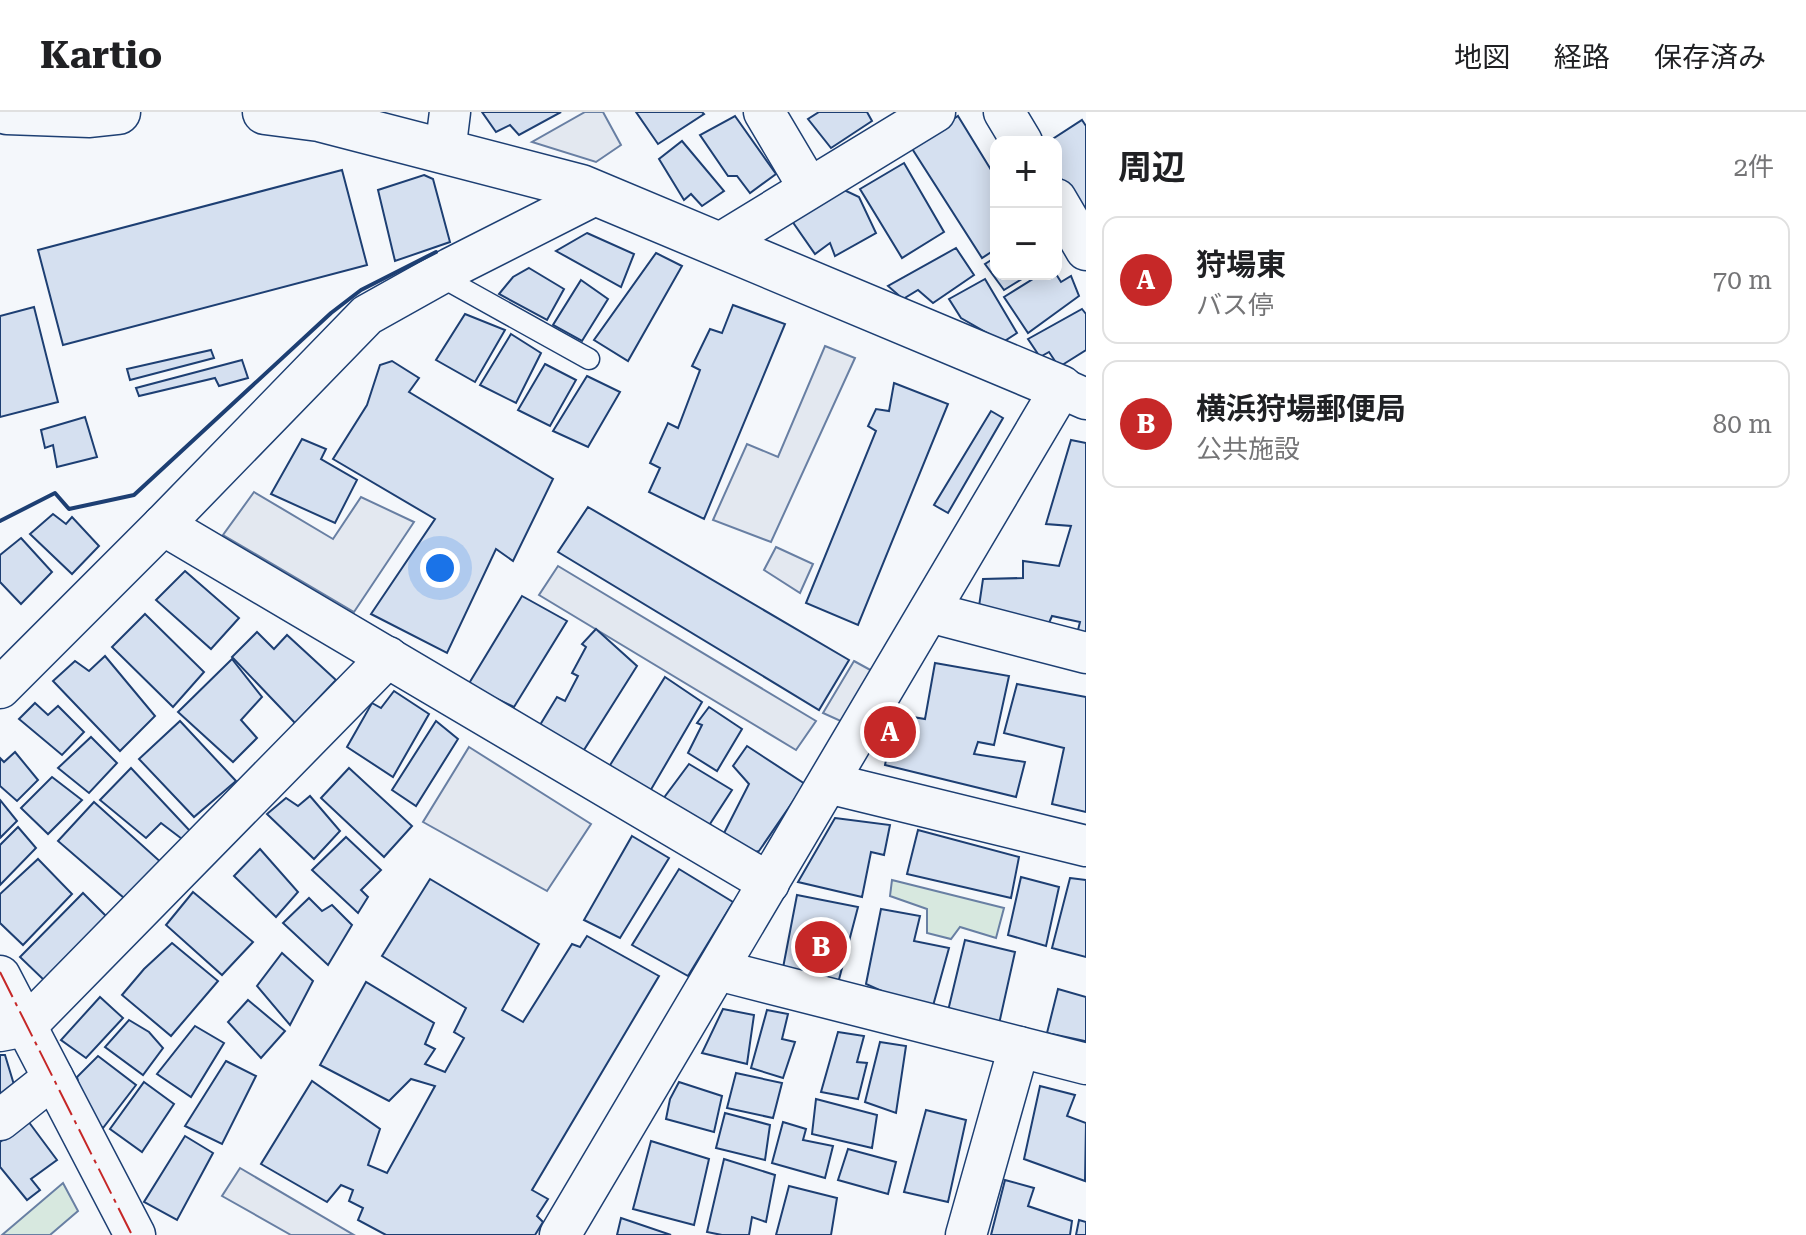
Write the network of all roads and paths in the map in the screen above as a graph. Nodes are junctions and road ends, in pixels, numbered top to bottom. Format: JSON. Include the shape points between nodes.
{"nodes":[{"id":1,"x":7,"y":112,"type":"edge"},
{"id":2,"x":118,"y":112,"type":"edge"},
{"id":3,"x":265,"y":112,"type":"edge"},
{"id":4,"x":764,"y":112,"type":"edge"},
{"id":5,"x":935,"y":112,"type":"edge"},
{"id":6,"x":1004,"y":112,"type":"edge"},
{"id":7,"x":448,"y":132,"type":"edge"},
{"id":8,"x":1018,"y":136,"type":"edge"},
{"id":9,"x":809,"y":188,"type":"junction"},
{"id":10,"x":597,"y":194,"type":"junction"},
{"id":11,"x":1061,"y":208,"type":"edge"},
{"id":12,"x":717,"y":245,"type":"junction"},
{"id":13,"x":1086,"y":250,"type":"edge"},
{"id":14,"x":438,"y":275,"type":"junction"},
{"id":15,"x":589,"y":359,"type":"dead end"},
{"id":16,"x":1073,"y":393,"type":"edge"},
{"id":17,"x":163,"y":525,"type":"junction"},
{"id":18,"x":929,"y":612,"type":"junction"},
{"id":19,"x":1086,"y":653,"type":"edge"},
{"id":20,"x":388,"y":657,"type":"junction"},
{"id":21,"x":0,"y":688,"type":"edge"},
{"id":22,"x":828,"y":783,"type":"junction"},
{"id":23,"x":1086,"y":846,"type":"edge"},
{"id":24,"x":769,"y":883,"type":"junction"},
{"id":25,"x":718,"y":970,"type":"junction"},
{"id":26,"x":0,"y":976,"type":"edge"},
{"id":27,"x":13,"y":1028,"type":"edge"},
{"id":28,"x":1019,"y":1047,"type":"junction"},
{"id":29,"x":1086,"y":1064,"type":"edge"},
{"id":30,"x":53,"y":1078,"type":"junction"},
{"id":31,"x":0,"y":1120,"type":"edge"},
{"id":32,"x":135,"y":1235,"type":"edge"},
{"id":33,"x":560,"y":1235,"type":"edge"},
{"id":34,"x":966,"y":1235,"type":"edge"}],
"edges":[{"from":1,"to":2,"type":"street"},
{"from":3,"to":7,"type":"street"},
{"from":4,"to":9,"type":"street"},
{"from":5,"to":9,"type":"street"},
{"from":6,"to":8,"type":"street"},
{"from":7,"to":10,"type":"street"},
{"from":9,"to":12,"type":"street"},
{"from":10,"to":12,"type":"street"},
{"from":10,"to":14,"type":"street"},
{"from":11,"to":13,"type":"street"},
{"from":12,"to":16,"type":"street"},
{"from":14,"to":15,"type":"lane"},
{"from":14,"to":17,"type":"street","via":[[367,315]]},
{"from":16,"to":18,"type":"street"},
{"from":17,"to":20,"type":"street"},
{"from":17,"to":21,"type":"street"},
{"from":18,"to":19,"type":"street"},
{"from":18,"to":22,"type":"street"},
{"from":20,"to":24,"type":"street"},
{"from":20,"to":27,"type":"street"},
{"from":22,"to":23,"type":"street"},
{"from":22,"to":24,"type":"street"},
{"from":24,"to":25,"type":"street"},
{"from":25,"to":28,"type":"street"},
{"from":25,"to":33,"type":"street"},
{"from":26,"to":27,"type":"street"},
{"from":27,"to":30,"type":"street"},
{"from":28,"to":29,"type":"street"},
{"from":28,"to":34,"type":"street"},
{"from":30,"to":31,"type":"street"},
{"from":30,"to":32,"type":"street"}]}
